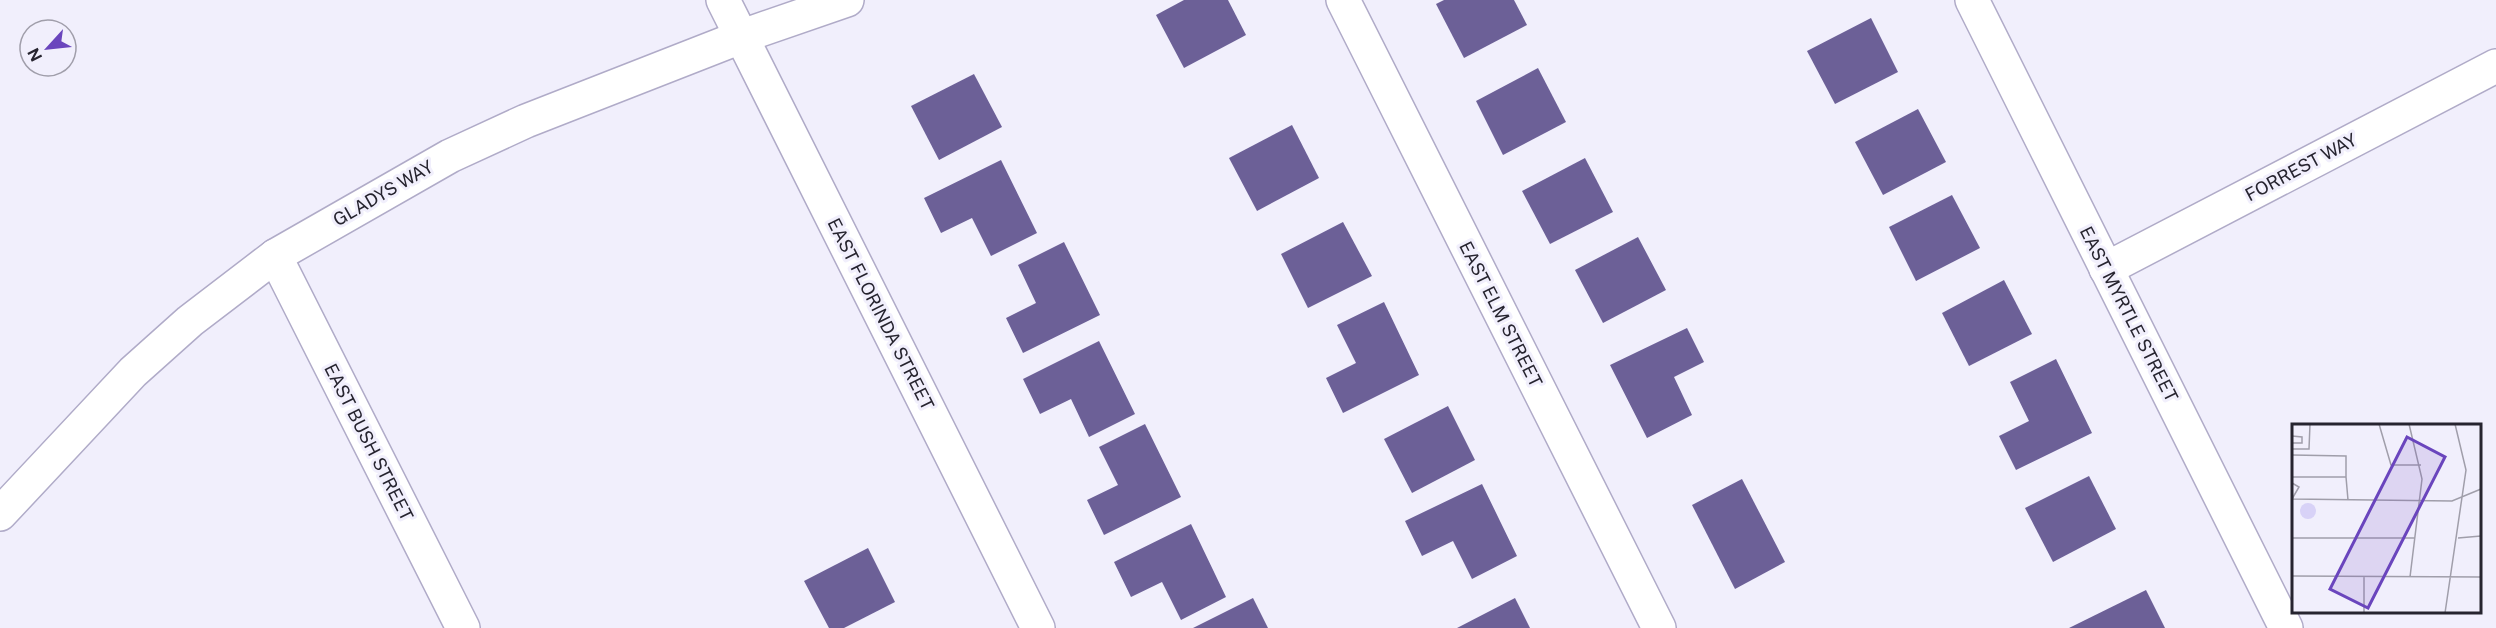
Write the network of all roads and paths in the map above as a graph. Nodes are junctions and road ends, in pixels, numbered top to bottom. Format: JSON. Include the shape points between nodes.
{"nodes":[{"id":1,"x":723,"y":0,"type":"edge"},
{"id":2,"x":847,"y":0,"type":"edge"},
{"id":3,"x":1343,"y":0,"type":"edge"},
{"id":4,"x":1972,"y":0,"type":"edge"},
{"id":5,"x":742,"y":37,"type":"junction"},
{"id":6,"x":2496,"y":66,"type":"edge"},
{"id":7,"x":275,"y":256,"type":"junction"},
{"id":8,"x":2106,"y":269,"type":"junction"},
{"id":9,"x":0,"y":514,"type":"edge"},
{"id":10,"x":463,"y":628,"type":"edge"},
{"id":11,"x":1038,"y":628,"type":"edge"},
{"id":12,"x":1659,"y":628,"type":"edge"},
{"id":13,"x":2286,"y":628,"type":"edge"}],
"edges":[{"from":1,"to":5,"type":"street","name":"EAST FLORINDA STREET"},
{"from":2,"to":5,"type":"street","name":"GLADYS WAY"},
{"from":3,"to":12,"type":"street","name":"EAST ELM STREET"},
{"from":4,"to":8,"type":"street","name":"EAST MYRTLE STREET"},
{"from":5,"to":7,"type":"street","name":"GLADYS WAY","via":[[526,121],[450,156]]},
{"from":5,"to":11,"type":"street","name":"EAST FLORINDA STREET"},
{"from":6,"to":8,"type":"street","name":"FORREST WAY"},
{"from":7,"to":9,"type":"street","name":"GLADYS WAY","via":[[190,321],[133,372]]},
{"from":7,"to":10,"type":"street","name":"EAST BUSH STREET"},
{"from":8,"to":13,"type":"street","name":"EAST MYRTLE STREET"}]}
